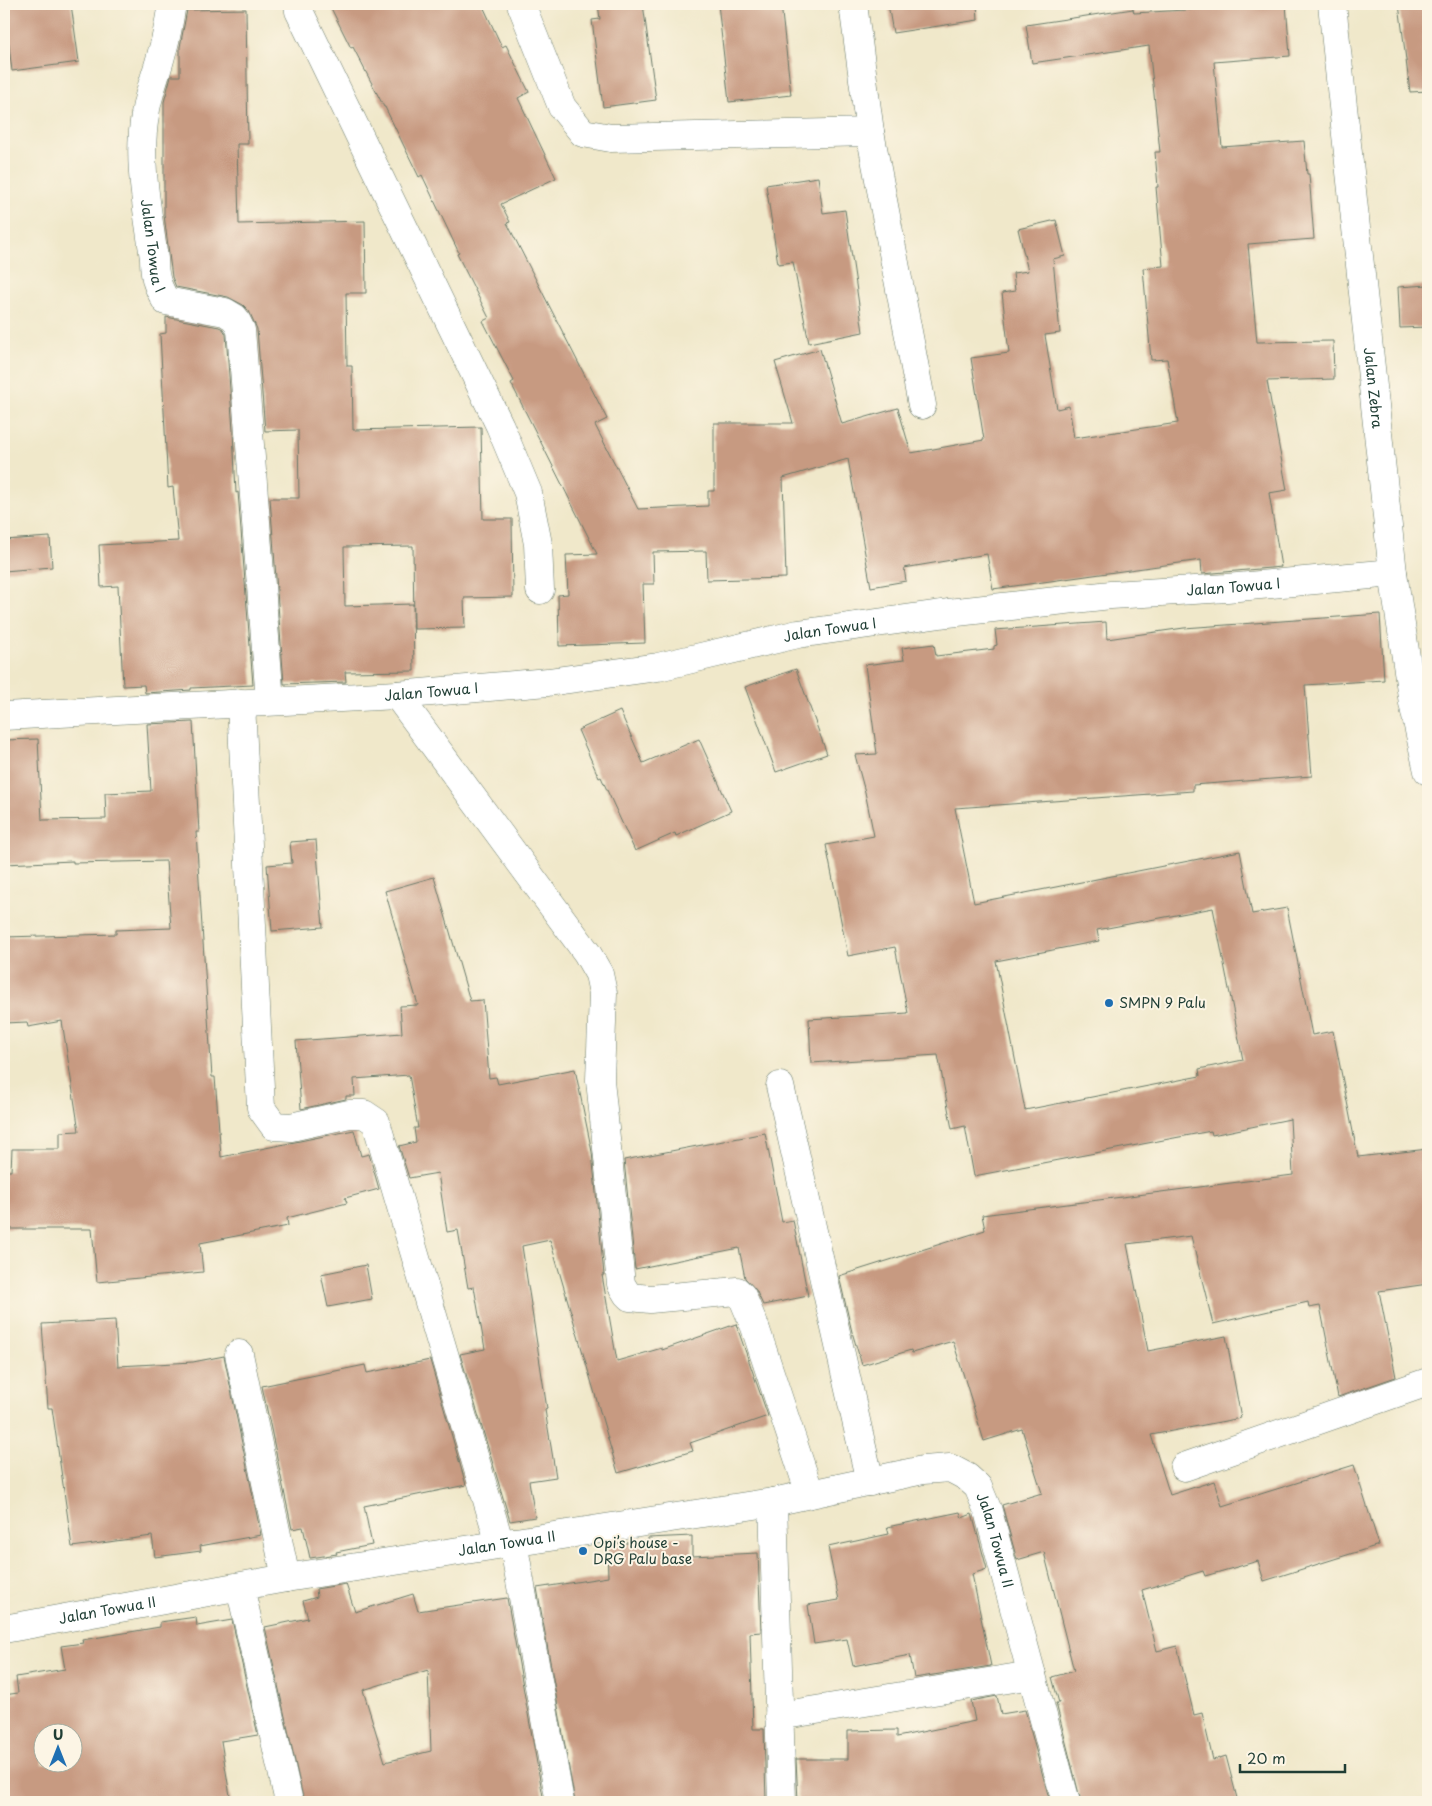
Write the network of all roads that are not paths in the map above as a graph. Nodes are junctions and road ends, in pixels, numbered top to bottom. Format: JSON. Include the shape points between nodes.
{"nodes":[{"id":1,"x":172,"y":4,"type":"edge"},
{"id":2,"x":298,"y":4,"type":"edge"},
{"id":3,"x":521,"y":4,"type":"edge"},
{"id":4,"x":853,"y":4,"type":"edge"},
{"id":5,"x":1332,"y":4,"type":"edge"},
{"id":6,"x":870,"y":132,"type":"junction"},
{"id":7,"x":922,"y":405,"type":"dead end"},
{"id":8,"x":1394,"y":573,"type":"junction"},
{"id":9,"x":540,"y":590,"type":"dead end"},
{"id":10,"x":397,"y":695,"type":"junction"},
{"id":11,"x":270,"y":701,"type":"junction"},
{"id":12,"x":242,"y":703,"type":"junction"},
{"id":13,"x":4,"y":716,"type":"edge"},
{"id":14,"x":1428,"y":771,"type":"edge"},
{"id":15,"x":780,"y":1086,"type":"dead end"},
{"id":16,"x":238,"y":1354,"type":"dead end"},
{"id":17,"x":1428,"y":1382,"type":"edge"},
{"id":18,"x":1184,"y":1467,"type":"dead end"},
{"id":19,"x":870,"y":1482,"type":"junction"},
{"id":20,"x":810,"y":1494,"type":"junction"},
{"id":21,"x":773,"y":1502,"type":"junction"},
{"id":22,"x":507,"y":1543,"type":"junction"},
{"id":23,"x":286,"y":1578,"type":"junction"},
{"id":24,"x":240,"y":1587,"type":"junction"},
{"id":25,"x":4,"y":1629,"type":"edge"},
{"id":26,"x":1032,"y":1675,"type":"junction"},
{"id":27,"x":779,"y":1716,"type":"junction"},
{"id":28,"x":289,"y":1802,"type":"edge"},
{"id":29,"x":560,"y":1802,"type":"edge"},
{"id":30,"x":782,"y":1802,"type":"edge"},
{"id":31,"x":1066,"y":1802,"type":"edge"}],
"edges":[{"from":1,"to":11,"type":"street","name":"Jalan Towua I","via":[[163,52],[145,114],[142,147],[154,271],[166,301],[224,312],[235,318],[241,330]]},
{"from":2,"to":9,"type":"street","via":[[500,426],[528,493],[538,544]]},
{"from":3,"to":6,"type":"street","via":[[562,108],[583,133],[612,138]]},
{"from":4,"to":6,"type":"street"},
{"from":5,"to":8,"type":"street","name":"Jalan Zebra"},
{"from":6,"to":7,"type":"street"},
{"from":8,"to":10,"type":"street","name":"Jalan Towua I","via":[[1111,595],[948,613],[798,634],[658,667],[548,682]]},
{"from":8,"to":14,"type":"street","name":"Jalan Zebra","via":[[1413,703]]},
{"from":10,"to":11,"type":"street","name":"Jalan Towua I"},
{"from":10,"to":20,"type":"street","via":[[587,953],[599,974],[603,993],[600,1080],[621,1284],[630,1297],[650,1299],[737,1291],[742,1296]]},
{"from":11,"to":12,"type":"street","name":"Jalan Towua I"},
{"from":12,"to":13,"type":"street","name":"Jalan Towua I"},
{"from":12,"to":22,"type":"street","via":[[261,1108],[274,1126],[291,1127],[349,1114],[364,1114],[376,1122]]},
{"from":15,"to":19,"type":"street"},
{"from":16,"to":23,"type":"street"},
{"from":17,"to":18,"type":"street"},
{"from":19,"to":20,"type":"street","name":"Jalan Towua II"},
{"from":19,"to":26,"type":"street","name":"Jalan Towua II","via":[[923,1470],[950,1468],[978,1487],[988,1511]]},
{"from":20,"to":21,"type":"street","name":"Jalan Towua II"},
{"from":21,"to":22,"type":"street","name":"Jalan Towua II"},
{"from":21,"to":27,"type":"street"},
{"from":22,"to":23,"type":"street","name":"Jalan Towua II"},
{"from":22,"to":29,"type":"street"},
{"from":23,"to":24,"type":"street","name":"Jalan Towua II"},
{"from":24,"to":25,"type":"street","name":"Jalan Towua II"},
{"from":24,"to":28,"type":"street"},
{"from":26,"to":27,"type":"street"},
{"from":26,"to":31,"type":"street","name":"Jalan Towua II"},
{"from":27,"to":30,"type":"street"}]}
